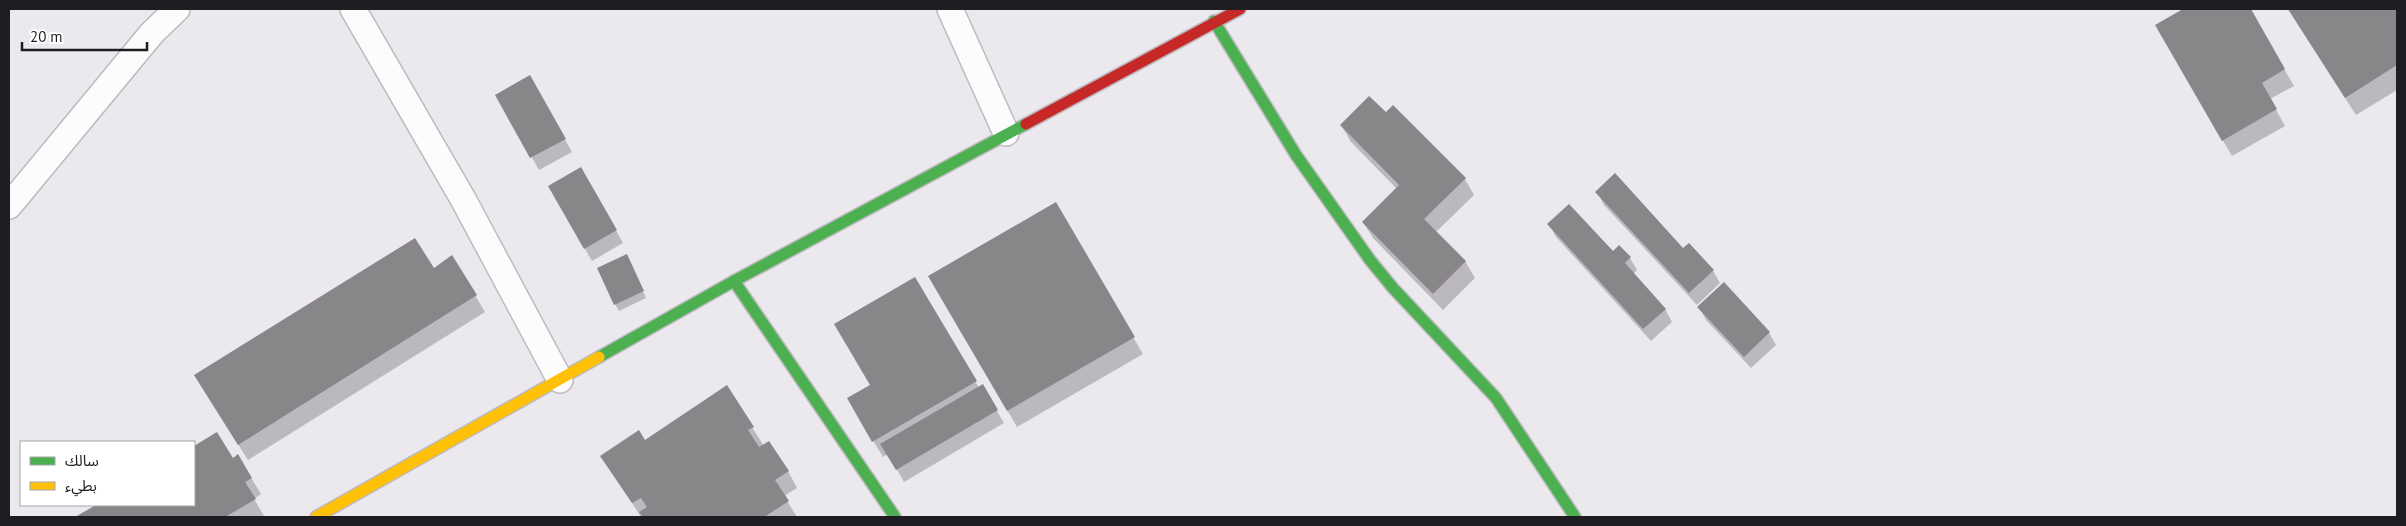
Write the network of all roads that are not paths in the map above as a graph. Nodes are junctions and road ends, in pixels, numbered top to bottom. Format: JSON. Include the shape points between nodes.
{"nodes":[{"id":1,"x":177,"y":9,"type":"edge"},
{"id":2,"x":353,"y":9,"type":"edge"},
{"id":3,"x":950,"y":9,"type":"edge"},
{"id":4,"x":1240,"y":9,"type":"edge"},
{"id":5,"x":1214,"y":21,"type":"junction"},
{"id":6,"x":1006,"y":134,"type":"junction"},
{"id":7,"x":9,"y":206,"type":"edge"},
{"id":8,"x":734,"y":281,"type":"junction"},
{"id":9,"x":560,"y":380,"type":"junction"},
{"id":10,"x":316,"y":517,"type":"edge"},
{"id":11,"x":895,"y":517,"type":"edge"},
{"id":12,"x":1575,"y":517,"type":"edge"}],
"edges":[{"from":1,"to":7,"type":"lane","via":[[152,33]]},
{"from":2,"to":9,"type":"lane","via":[[463,199]]},
{"from":3,"to":6,"type":"lane"},
{"from":4,"to":5,"type":"street"},
{"from":5,"to":6,"type":"street"},
{"from":5,"to":12,"type":"street","via":[[1296,155],[1370,260],[1496,398]]},
{"from":6,"to":8,"type":"street"},
{"from":8,"to":9,"type":"street"},
{"from":8,"to":11,"type":"street"},
{"from":9,"to":10,"type":"street"}]}
